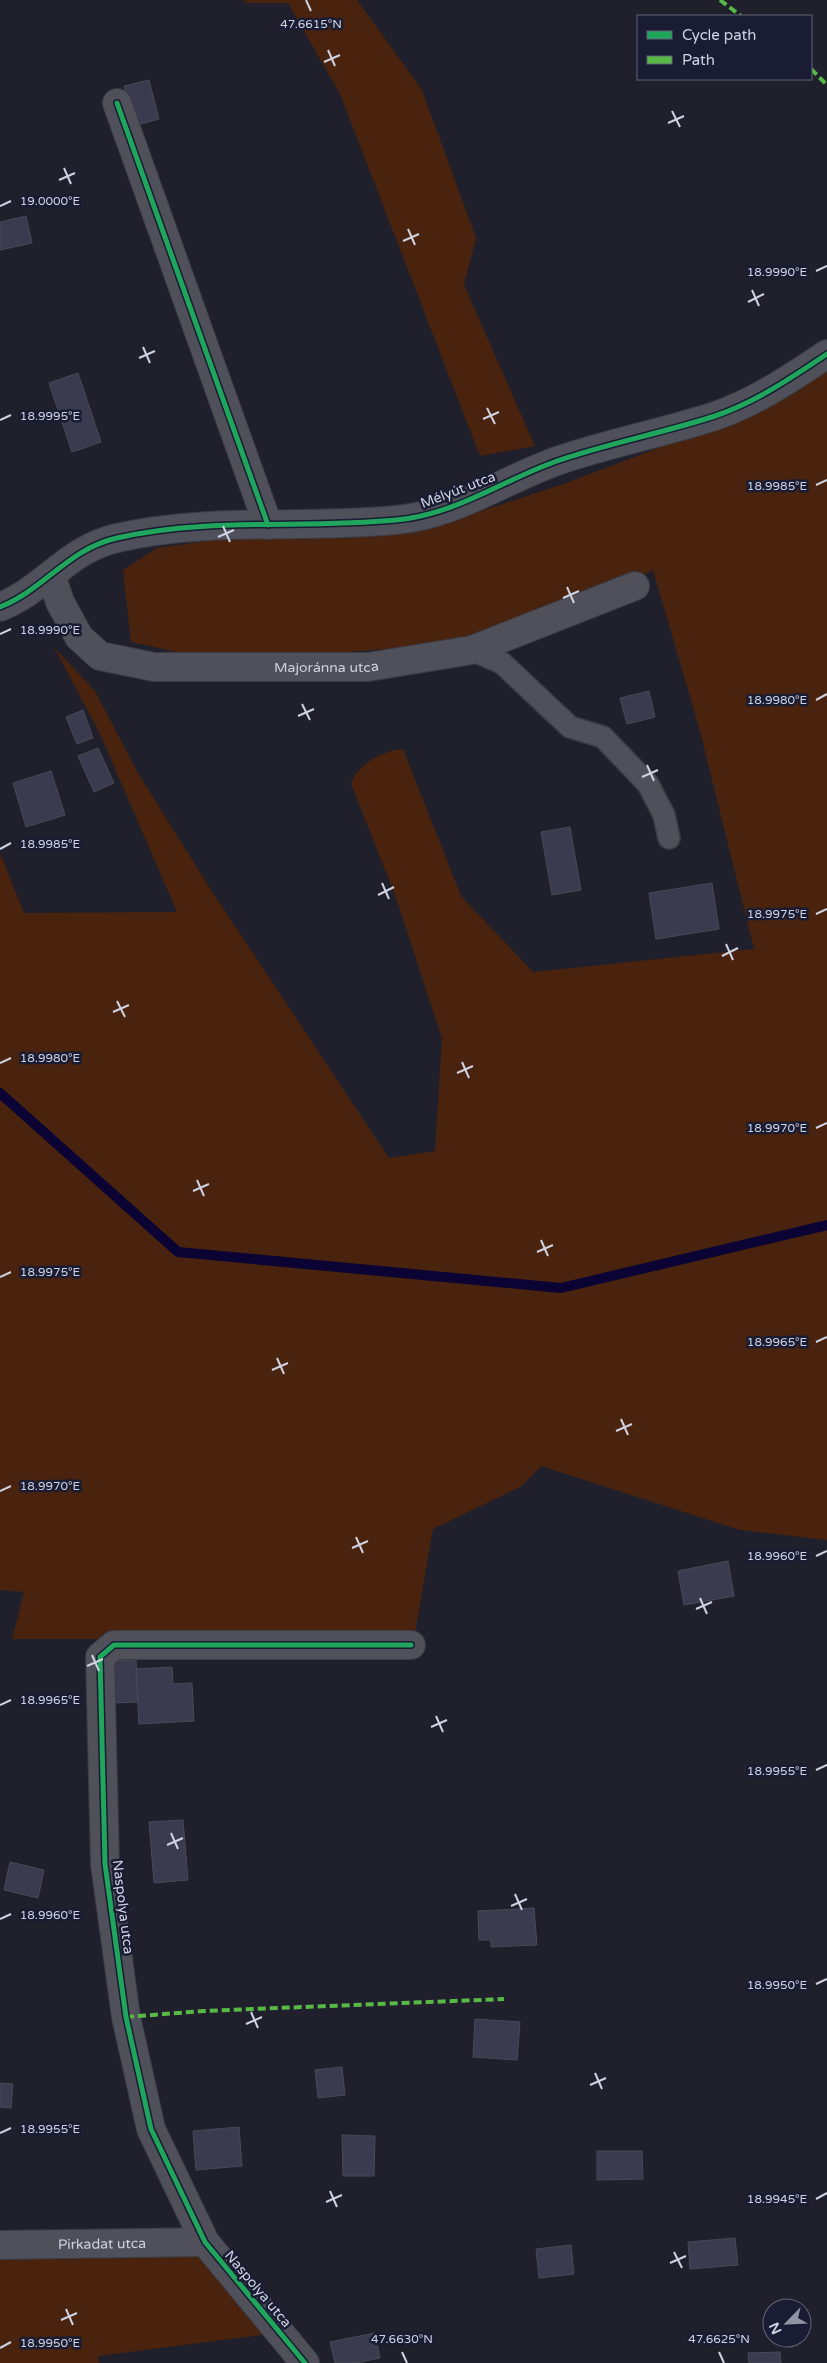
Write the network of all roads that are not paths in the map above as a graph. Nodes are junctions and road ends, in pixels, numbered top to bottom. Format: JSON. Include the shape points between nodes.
{"nodes":[{"id":1,"x":117,"y":103,"type":"dead end"},
{"id":2,"x":827,"y":354,"type":"edge"},
{"id":3,"x":268,"y":526,"type":"junction"},
{"id":4,"x":51,"y":575,"type":"junction"},
{"id":5,"x":635,"y":586,"type":"dead end"},
{"id":6,"x":0,"y":607,"type":"edge"},
{"id":7,"x":472,"y":650,"type":"junction"},
{"id":8,"x":669,"y":838,"type":"dead end"},
{"id":9,"x":410,"y":1645,"type":"dead end"},
{"id":10,"x":205,"y":2242,"type":"junction"},
{"id":11,"x":0,"y":2245,"type":"edge"},
{"id":12,"x":305,"y":2363,"type":"edge"}],
"edges":[{"from":1,"to":3,"type":"street"},
{"from":2,"to":3,"type":"street","name":"Mélyút utca","via":[[766,394],[717,415],[555,462],[434,514],[397,520]]},
{"from":3,"to":4,"type":"street","name":"Mélyút utca","via":[[181,528],[117,538],[89,546]]},
{"from":4,"to":6,"type":"street","name":"Mélyút utca","via":[[15,601]]},
{"from":4,"to":7,"type":"street","name":"Majoránna utca","via":[[60,602],[79,638],[100,656],[154,667],[368,667]]},
{"from":5,"to":7,"type":"street","name":"Majoránna utca"},
{"from":7,"to":8,"type":"lane","via":[[502,663],[570,727],[603,736],[648,784],[664,815]]},
{"from":9,"to":10,"type":"street","name":"Naspolya utca","via":[[114,1645],[100,1657],[105,1864],[126,2017],[151,2129]]},
{"from":10,"to":11,"type":"street","name":"Pirkadat utca"},
{"from":10,"to":12,"type":"street","name":"Naspolya utca"}]}
